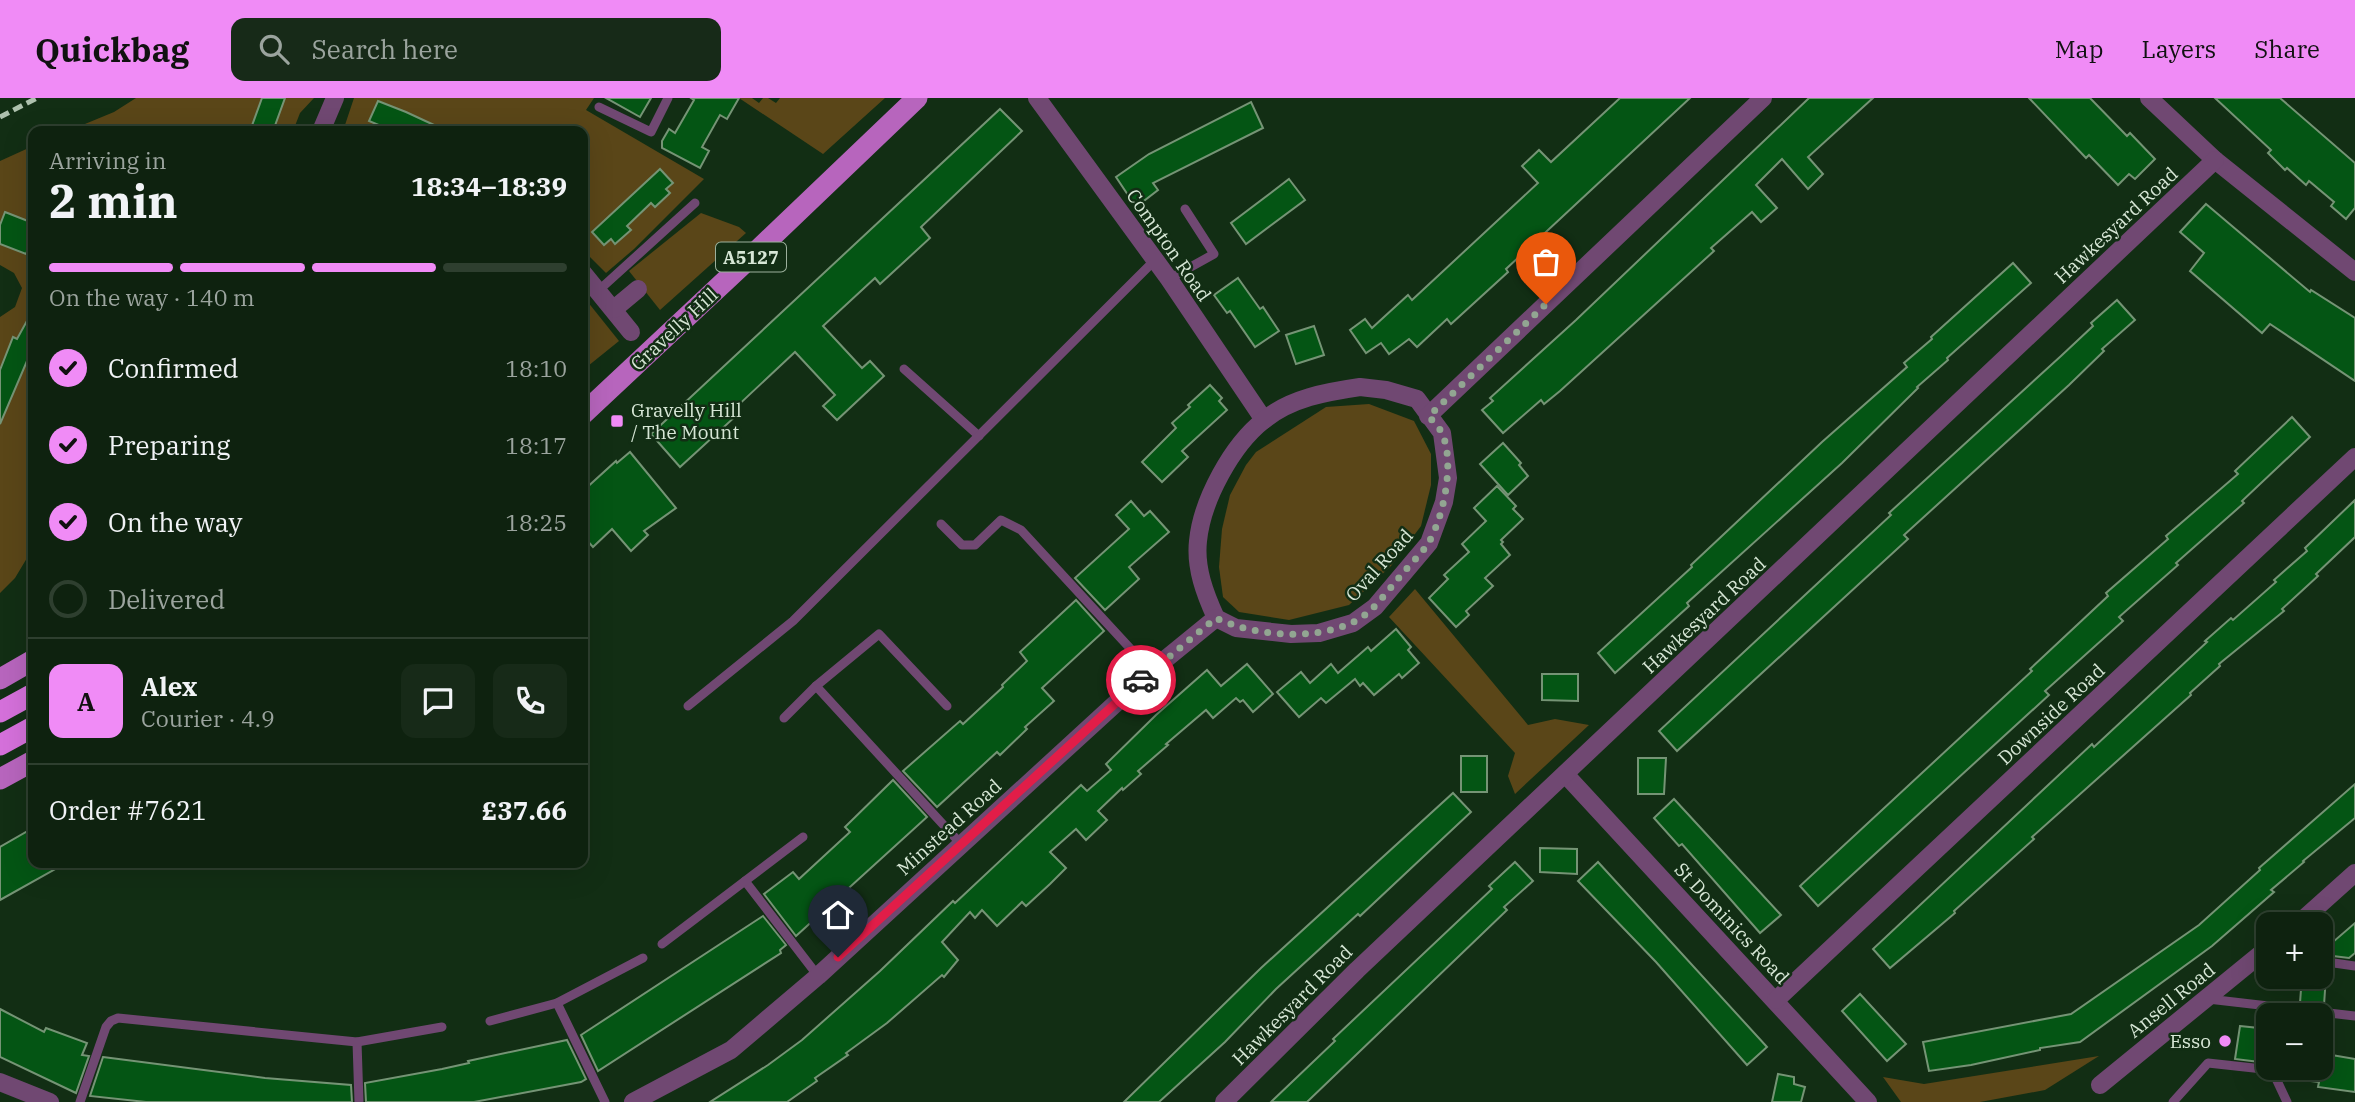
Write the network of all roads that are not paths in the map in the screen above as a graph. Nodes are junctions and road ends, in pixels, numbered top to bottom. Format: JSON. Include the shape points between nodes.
{"nodes":[{"id":1,"x":668,"y":98,"type":"edge"},
{"id":2,"x":917,"y":98,"type":"edge"},
{"id":3,"x":1037,"y":98,"type":"edge"},
{"id":4,"x":1763,"y":98,"type":"edge"},
{"id":5,"x":2150,"y":98,"type":"edge"},
{"id":6,"x":332,"y":104,"type":"edge"},
{"id":7,"x":599,"y":107,"type":"dead end"},
{"id":8,"x":323,"y":126,"type":"edge"},
{"id":9,"x":2215,"y":160,"type":"junction"},
{"id":10,"x":695,"y":203,"type":"dead end"},
{"id":11,"x":1185,"y":209,"type":"dead end"},
{"id":12,"x":1156,"y":260,"type":"junction"},
{"id":13,"x":2355,"y":272,"type":"edge"},
{"id":14,"x":588,"y":279,"type":"edge"},
{"id":15,"x":1169,"y":279,"type":"junction"},
{"id":16,"x":638,"y":289,"type":"dead end"},
{"id":17,"x":598,"y":291,"type":"junction"},
{"id":18,"x":614,"y":309,"type":"junction"},
{"id":19,"x":631,"y":332,"type":"dead end"},
{"id":20,"x":904,"y":369,"type":"dead end"},
{"id":21,"x":588,"y":409,"type":"edge"},
{"id":22,"x":1429,"y":416,"type":"junction"},
{"id":23,"x":1264,"y":420,"type":"junction"},
{"id":24,"x":979,"y":436,"type":"junction"},
{"id":25,"x":2355,"y":457,"type":"edge"},
{"id":26,"x":941,"y":524,"type":"dead end"},
{"id":27,"x":1216,"y":618,"type":"junction"},
{"id":28,"x":28,"y":663,"type":"edge"},
{"id":29,"x":1151,"y":671,"type":"junction"},
{"id":30,"x":0,"y":679,"type":"edge"},
{"id":31,"x":816,"y":686,"type":"junction"},
{"id":32,"x":28,"y":697,"type":"edge"},
{"id":33,"x":688,"y":706,"type":"dead end"},
{"id":34,"x":947,"y":706,"type":"dead end"},
{"id":35,"x":0,"y":712,"type":"edge"},
{"id":36,"x":783,"y":718,"type":"dead end"},
{"id":37,"x":28,"y":730,"type":"edge"},
{"id":38,"x":0,"y":746,"type":"edge"},
{"id":39,"x":28,"y":764,"type":"edge"},
{"id":40,"x":1565,"y":774,"type":"junction"},
{"id":41,"x":0,"y":779,"type":"edge"},
{"id":42,"x":803,"y":836,"type":"dead end"},
{"id":43,"x":961,"y":844,"type":"junction"},
{"id":44,"x":2355,"y":873,"type":"edge"},
{"id":45,"x":745,"y":881,"type":"junction"},
{"id":46,"x":2311,"y":912,"type":"edge"},
{"id":47,"x":662,"y":944,"type":"dead end"},
{"id":48,"x":643,"y":958,"type":"dead end"},
{"id":49,"x":2256,"y":958,"type":"edge"},
{"id":50,"x":2333,"y":963,"type":"edge"},
{"id":51,"x":2355,"y":966,"type":"edge"},
{"id":52,"x":818,"y":976,"type":"junction"},
{"id":53,"x":2207,"y":998,"type":"junction"},
{"id":54,"x":1776,"y":1000,"type":"junction"},
{"id":55,"x":557,"y":1003,"type":"junction"},
{"id":56,"x":2355,"y":1016,"type":"edge"},
{"id":57,"x":490,"y":1021,"type":"dead end"},
{"id":58,"x":442,"y":1027,"type":"dead end"},
{"id":59,"x":357,"y":1042,"type":"junction"},
{"id":60,"x":0,"y":1082,"type":"edge"},
{"id":61,"x":2100,"y":1085,"type":"dead end"},
{"id":62,"x":50,"y":1102,"type":"edge"},
{"id":63,"x":80,"y":1102,"type":"edge"},
{"id":64,"x":359,"y":1102,"type":"edge"},
{"id":65,"x":605,"y":1102,"type":"edge"},
{"id":66,"x":633,"y":1102,"type":"edge"},
{"id":67,"x":1224,"y":1102,"type":"edge"},
{"id":68,"x":1868,"y":1102,"type":"edge"},
{"id":69,"x":2173,"y":1102,"type":"edge"},
{"id":70,"x":2287,"y":1102,"type":"edge"}],
"edges":[{"from":1,"to":7,"type":"lane","via":[[651,132]]},
{"from":2,"to":21,"type":"main road","name":"Gravelly Hill","number":"A5127"},
{"from":3,"to":12,"type":"street","name":"Compton Road"},
{"from":4,"to":22,"type":"street"},
{"from":5,"to":9,"type":"street"},
{"from":6,"to":8,"type":"street"},
{"from":9,"to":13,"type":"street"},
{"from":9,"to":40,"type":"street","name":"Hawkesyard Road"},
{"from":10,"to":17,"type":"lane"},
{"from":11,"to":15,"type":"lane","via":[[1214,254]]},
{"from":12,"to":15,"type":"street","name":"Compton Road"},
{"from":12,"to":24,"type":"lane"},
{"from":14,"to":17,"type":"street"},
{"from":15,"to":23,"type":"street","name":"Compton Road"},
{"from":16,"to":18,"type":"street"},
{"from":17,"to":18,"type":"street"},
{"from":18,"to":19,"type":"street"},
{"from":20,"to":24,"type":"lane"},
{"from":22,"to":23,"type":"street","name":"Oval Road","via":[[1417,399],[1360,387],[1300,400]]},
{"from":22,"to":27,"type":"street","name":"Oval Road","via":[[1442,433],[1448,478],[1444,502],[1429,543],[1374,607],[1353,623],[1319,633],[1236,628]]},
{"from":23,"to":27,"type":"street","name":"Oval Road","via":[[1221,474],[1203,517],[1199,569]]},
{"from":24,"to":33,"type":"lane","via":[[793,621]]},
{"from":25,"to":54,"type":"street","name":"Downside Road"},
{"from":26,"to":29,"type":"lane","via":[[962,545],[975,545],[1000,520],[1021,530]]},
{"from":27,"to":29,"type":"street","name":"Minstead Road"},
{"from":28,"to":30,"type":"main road"},
{"from":29,"to":43,"type":"street","name":"Minstead Road"},
{"from":31,"to":34,"type":"lane","via":[[879,634]]},
{"from":31,"to":36,"type":"lane"},
{"from":31,"to":43,"type":"lane"},
{"from":32,"to":35,"type":"highway"},
{"from":37,"to":38,"type":"highway"},
{"from":39,"to":41,"type":"main road"},
{"from":40,"to":54,"type":"street","name":"St Dominics Road"},
{"from":40,"to":67,"type":"street","name":"Hawkesyard Road"},
{"from":42,"to":45,"type":"lane"},
{"from":43,"to":52,"type":"street","name":"Minstead Road"},
{"from":44,"to":46,"type":"street"},
{"from":45,"to":47,"type":"lane"},
{"from":45,"to":52,"type":"lane"},
{"from":48,"to":55,"type":"lane"},
{"from":49,"to":53,"type":"street","name":"Ansell Road"},
{"from":50,"to":51,"type":"lane"},
{"from":52,"to":66,"type":"street","name":"Minstead Road","via":[[731,1050]]},
{"from":53,"to":56,"type":"lane"},
{"from":53,"to":61,"type":"street","name":"Ansell Road"},
{"from":54,"to":68,"type":"street","name":"St Dominics Road"},
{"from":55,"to":57,"type":"lane"},
{"from":55,"to":65,"type":"lane"},
{"from":58,"to":59,"type":"lane"},
{"from":59,"to":63,"type":"lane","via":[[118,1018],[106,1027]]},
{"from":59,"to":64,"type":"lane"},
{"from":60,"to":62,"type":"street"},
{"from":69,"to":70,"type":"lane","via":[[2208,1063],[2272,1070]]}]}
